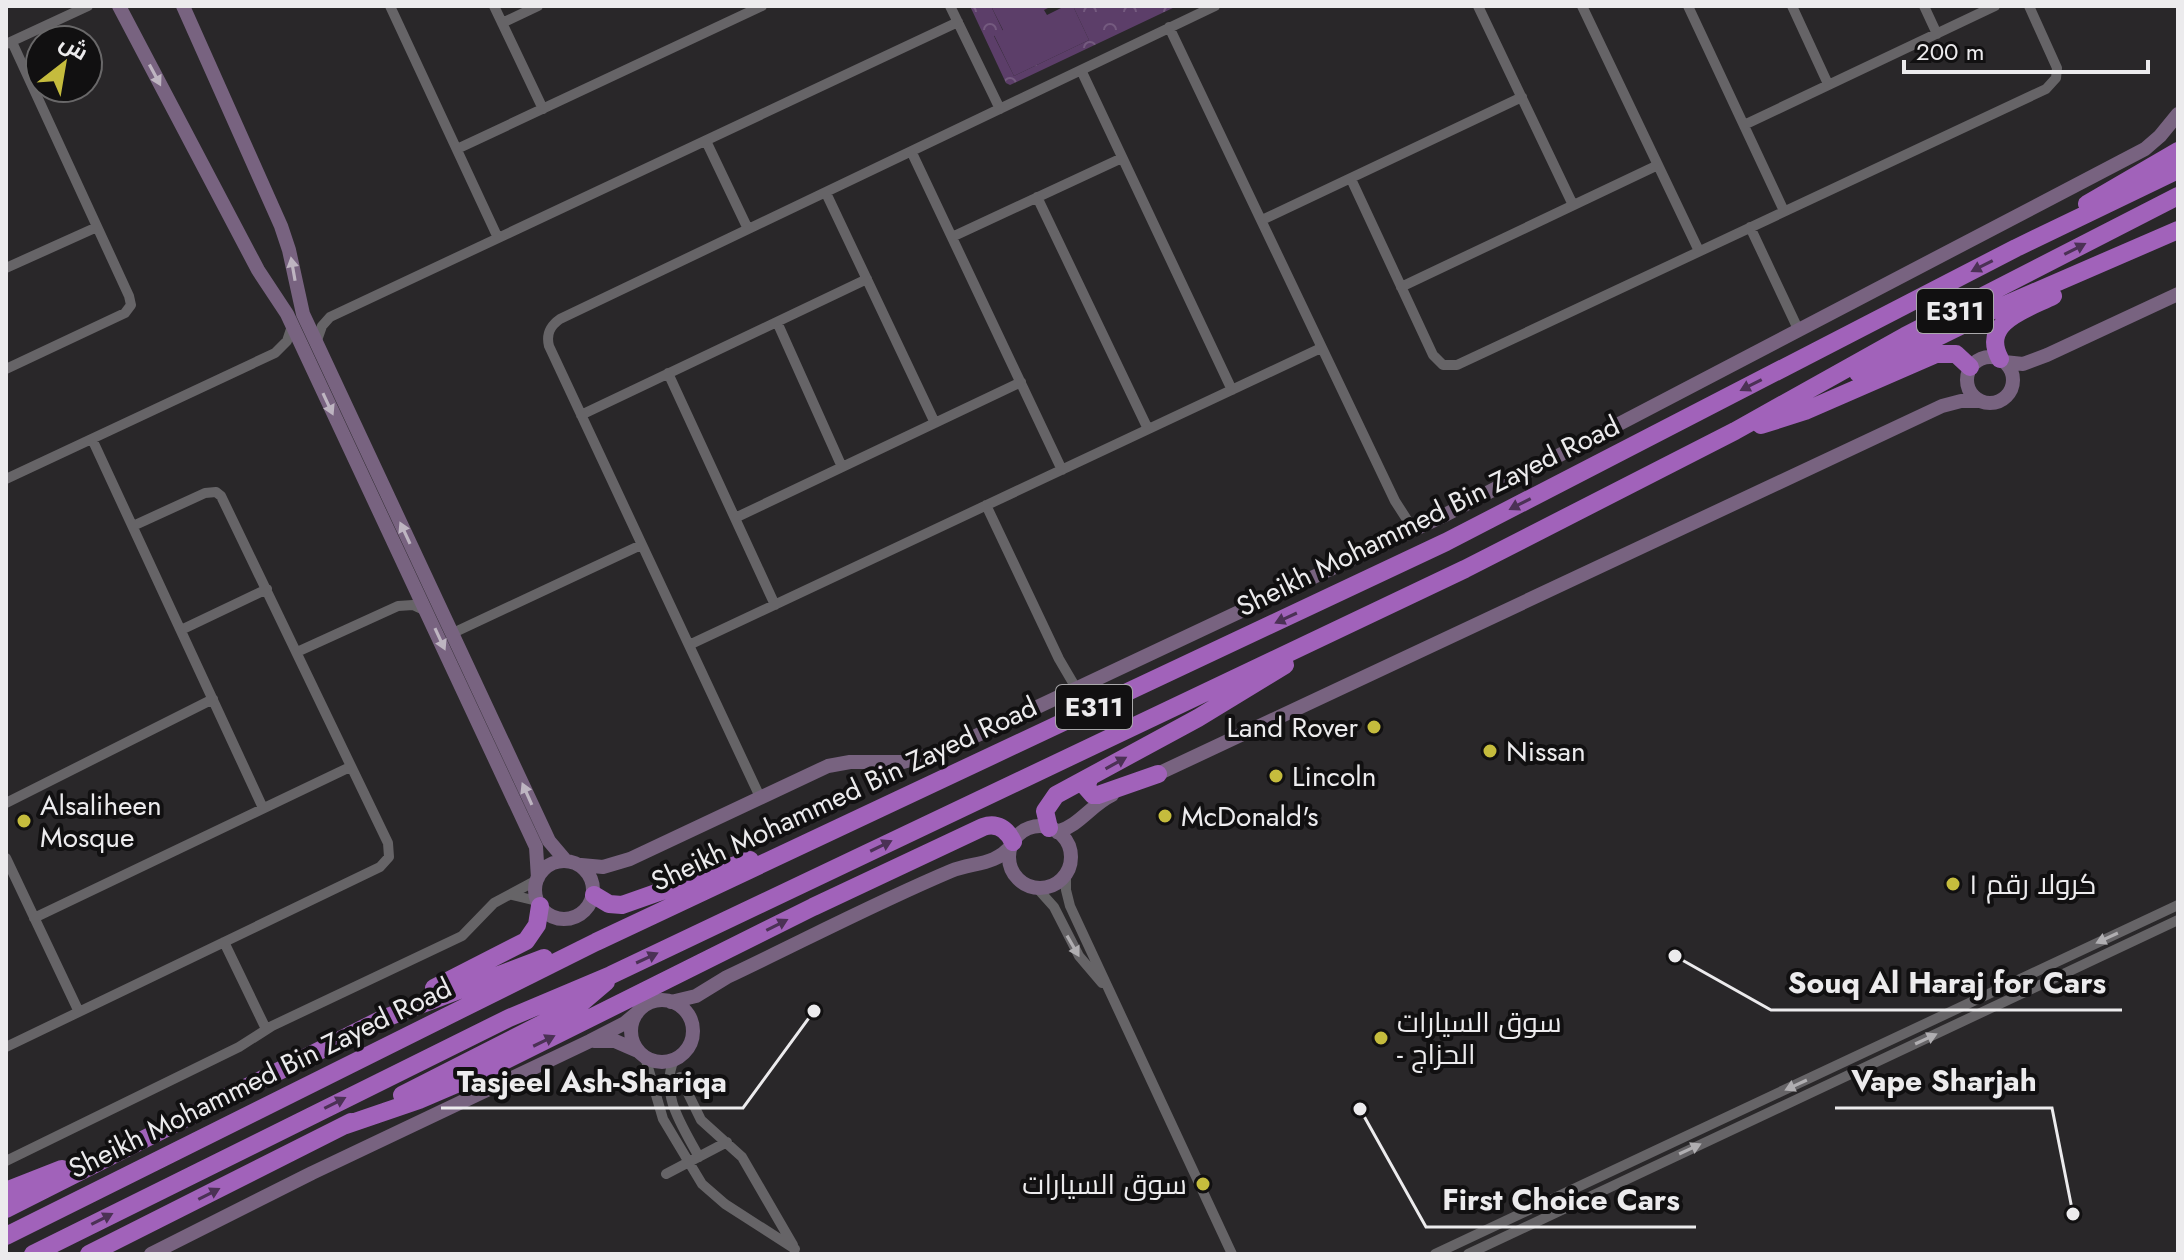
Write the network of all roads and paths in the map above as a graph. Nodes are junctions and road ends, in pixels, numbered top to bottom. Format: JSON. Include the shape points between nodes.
{"nodes":[{"id":1,"x":88,"y":6,"type":"edge"},
{"id":2,"x":119,"y":6,"type":"edge"},
{"id":3,"x":183,"y":6,"type":"edge"},
{"id":4,"x":390,"y":6,"type":"edge"},
{"id":5,"x":494,"y":6,"type":"edge"},
{"id":6,"x":538,"y":6,"type":"edge"},
{"id":7,"x":762,"y":6,"type":"edge"},
{"id":8,"x":950,"y":6,"type":"edge"},
{"id":9,"x":1215,"y":6,"type":"edge"},
{"id":10,"x":1478,"y":6,"type":"edge"},
{"id":11,"x":1582,"y":6,"type":"edge"},
{"id":12,"x":1688,"y":6,"type":"edge"},
{"id":13,"x":1792,"y":6,"type":"edge"},
{"id":14,"x":1924,"y":6,"type":"edge"},
{"id":15,"x":1995,"y":6,"type":"edge"},
{"id":16,"x":2029,"y":6,"type":"edge"},
{"id":17,"x":958,"y":22,"type":"junction"},
{"id":18,"x":502,"y":23,"type":"junction"},
{"id":19,"x":1169,"y":27,"type":"junction"},
{"id":20,"x":1937,"y":34,"type":"junction"},
{"id":21,"x":9,"y":43,"type":"edge"},
{"id":22,"x":1081,"y":70,"type":"junction"},
{"id":23,"x":1828,"y":84,"type":"junction"},
{"id":24,"x":1522,"y":97,"type":"junction"},
{"id":25,"x":2178,"y":103,"type":"edge"},
{"id":26,"x":543,"y":109,"type":"junction"},
{"id":27,"x":1000,"y":109,"type":"junction"},
{"id":28,"x":2175,"y":117,"type":"edge"},
{"id":29,"x":1744,"y":125,"type":"junction"},
{"id":30,"x":706,"y":141,"type":"junction"},
{"id":31,"x":457,"y":149,"type":"junction"},
{"id":32,"x":2178,"y":151,"type":"edge"},
{"id":33,"x":912,"y":153,"type":"junction"},
{"id":34,"x":1122,"y":158,"type":"junction"},
{"id":35,"x":1658,"y":165,"type":"junction"},
{"id":36,"x":2178,"y":170,"type":"edge"},
{"id":37,"x":1351,"y":179,"type":"junction"},
{"id":38,"x":826,"y":193,"type":"junction"},
{"id":39,"x":2178,"y":196,"type":"edge"},
{"id":40,"x":1037,"y":197,"type":"junction"},
{"id":41,"x":1573,"y":205,"type":"junction"},
{"id":42,"x":1784,"y":211,"type":"junction"},
{"id":43,"x":1262,"y":220,"type":"junction"},
{"id":44,"x":97,"y":227,"type":"junction"},
{"id":45,"x":1750,"y":227,"type":"junction"},
{"id":46,"x":748,"y":229,"type":"junction"},
{"id":47,"x":2178,"y":230,"type":"edge"},
{"id":48,"x":952,"y":237,"type":"junction"},
{"id":49,"x":498,"y":238,"type":"junction"},
{"id":50,"x":2147,"y":241,"type":"junction"},
{"id":51,"x":2016,"y":248,"type":"junction"},
{"id":52,"x":1699,"y":251,"type":"junction"},
{"id":53,"x":6,"y":268,"type":"edge"},
{"id":54,"x":867,"y":279,"type":"junction"},
{"id":55,"x":1401,"y":287,"type":"junction"},
{"id":56,"x":2178,"y":294,"type":"edge"},
{"id":57,"x":303,"y":314,"type":"junction"},
{"id":58,"x":330,"y":317,"type":"junction"},
{"id":59,"x":777,"y":322,"type":"junction"},
{"id":60,"x":292,"y":326,"type":"junction"},
{"id":61,"x":1799,"y":331,"type":"junction"},
{"id":62,"x":316,"y":343,"type":"junction"},
{"id":63,"x":1321,"y":348,"type":"junction"},
{"id":64,"x":275,"y":353,"type":"junction"},
{"id":65,"x":2047,"y":355,"type":"junction"},
{"id":66,"x":306,"y":357,"type":"junction"},
{"id":67,"x":2002,"y":360,"type":"junction"},
{"id":68,"x":6,"y":369,"type":"edge"},
{"id":69,"x":1969,"y":371,"type":"junction"},
{"id":70,"x":668,"y":373,"type":"junction"},
{"id":71,"x":1825,"y":381,"type":"junction"},
{"id":72,"x":1021,"y":382,"type":"junction"},
{"id":73,"x":2012,"y":388,"type":"junction"},
{"id":74,"x":1232,"y":390,"type":"junction"},
{"id":75,"x":1980,"y":401,"type":"junction"},
{"id":76,"x":1942,"y":406,"type":"junction"},
{"id":77,"x":581,"y":415,"type":"junction"},
{"id":78,"x":935,"y":423,"type":"junction"},
{"id":79,"x":1148,"y":429,"type":"junction"},
{"id":80,"x":1735,"y":431,"type":"junction"},
{"id":81,"x":92,"y":439,"type":"junction"},
{"id":82,"x":842,"y":467,"type":"junction"},
{"id":83,"x":1062,"y":470,"type":"junction"},
{"id":84,"x":7,"y":475,"type":"edge"},
{"id":85,"x":986,"y":505,"type":"junction"},
{"id":86,"x":735,"y":518,"type":"junction"},
{"id":87,"x":133,"y":526,"type":"junction"},
{"id":88,"x":1409,"y":531,"type":"junction"},
{"id":89,"x":641,"y":545,"type":"junction"},
{"id":90,"x":412,"y":580,"type":"junction"},
{"id":91,"x":267,"y":589,"type":"junction"},
{"id":92,"x":775,"y":605,"type":"junction"},
{"id":93,"x":398,"y":606,"type":"junction"},
{"id":94,"x":426,"y":611,"type":"junction"},
{"id":95,"x":1345,"y":626,"type":"junction"},
{"id":96,"x":181,"y":630,"type":"junction"},
{"id":97,"x":453,"y":633,"type":"junction"},
{"id":98,"x":689,"y":645,"type":"junction"},
{"id":99,"x":297,"y":652,"type":"junction"},
{"id":100,"x":1072,"y":690,"type":"junction"},
{"id":101,"x":213,"y":699,"type":"junction"},
{"id":102,"x":481,"y":727,"type":"junction"},
{"id":103,"x":506,"y":747,"type":"junction"},
{"id":104,"x":350,"y":767,"type":"junction"},
{"id":105,"x":1158,"y":774,"type":"junction"},
{"id":106,"x":1090,"y":777,"type":"junction"},
{"id":107,"x":760,"y":797,"type":"junction"},
{"id":108,"x":6,"y":803,"type":"edge"},
{"id":109,"x":263,"y":808,"type":"junction"},
{"id":110,"x":1087,"y":814,"type":"junction"},
{"id":111,"x":1053,"y":830,"type":"junction"},
{"id":112,"x":1012,"y":844,"type":"junction"},
{"id":113,"x":776,"y":856,"type":"junction"},
{"id":114,"x":6,"y":858,"type":"edge"},
{"id":115,"x":1071,"y":858,"type":"junction"},
{"id":116,"x":627,"y":860,"type":"junction"},
{"id":117,"x":573,"y":863,"type":"junction"},
{"id":118,"x":982,"y":864,"type":"junction"},
{"id":119,"x":1066,"y":874,"type":"junction"},
{"id":120,"x":1016,"y":877,"type":"junction"},
{"id":121,"x":537,"y":879,"type":"junction"},
{"id":122,"x":1037,"y":888,"type":"junction"},
{"id":123,"x":594,"y":892,"type":"junction"},
{"id":124,"x":510,"y":895,"type":"junction"},
{"id":125,"x":538,"y":903,"type":"junction"},
{"id":126,"x":2178,"y":905,"type":"edge"},
{"id":127,"x":2165,"y":911,"type":"junction"},
{"id":128,"x":34,"y":918,"type":"junction"},
{"id":129,"x":2173,"y":922,"type":"edge"},
{"id":130,"x":224,"y":942,"type":"junction"},
{"id":131,"x":596,"y":942,"type":"junction"},
{"id":132,"x":611,"y":975,"type":"junction"},
{"id":133,"x":707,"y":991,"type":"junction"},
{"id":134,"x":1114,"y":1001,"type":"junction"},
{"id":135,"x":671,"y":1002,"type":"junction"},
{"id":136,"x":79,"y":1012,"type":"junction"},
{"id":137,"x":637,"y":1013,"type":"junction"},
{"id":138,"x":380,"y":1020,"type":"junction"},
{"id":139,"x":692,"y":1023,"type":"junction"},
{"id":140,"x":266,"y":1029,"type":"junction"},
{"id":141,"x":590,"y":1041,"type":"junction"},
{"id":142,"x":6,"y":1047,"type":"edge"},
{"id":143,"x":641,"y":1054,"type":"junction"},
{"id":144,"x":674,"y":1060,"type":"junction"},
{"id":145,"x":680,"y":1077,"type":"dead end"},
{"id":146,"x":343,"y":1126,"type":"junction"},
{"id":147,"x":727,"y":1142,"type":"junction"},
{"id":148,"x":1660,"y":1149,"type":"junction"},
{"id":149,"x":107,"y":1156,"type":"junction"},
{"id":150,"x":694,"y":1159,"type":"junction"},
{"id":151,"x":6,"y":1161,"type":"edge"},
{"id":152,"x":1665,"y":1161,"type":"junction"},
{"id":153,"x":666,"y":1174,"type":"dead end"},
{"id":154,"x":6,"y":1191,"type":"edge"},
{"id":155,"x":6,"y":1209,"type":"edge"},
{"id":156,"x":6,"y":1236,"type":"edge"},
{"id":157,"x":796,"y":1252,"type":"edge"},
{"id":158,"x":33,"y":1254,"type":"edge"},
{"id":159,"x":89,"y":1254,"type":"edge"},
{"id":160,"x":151,"y":1254,"type":"edge"},
{"id":161,"x":1232,"y":1254,"type":"edge"},
{"id":162,"x":1435,"y":1254,"type":"edge"},
{"id":163,"x":1468,"y":1254,"type":"edge"}],
"edges":[{"from":1,"to":21,"type":"street"},
{"from":2,"to":60,"type":"main road","one_way":true},
{"from":57,"to":3,"type":"main road","one_way":true,"via":[[281,226]]},
{"from":4,"to":31,"type":"street"},
{"from":5,"to":18,"type":"street"},
{"from":6,"to":18,"type":"street"},
{"from":7,"to":26,"type":"street"},
{"from":8,"to":17,"type":"street"},
{"from":9,"to":19,"type":"street"},
{"from":10,"to":24,"type":"street"},
{"from":11,"to":35,"type":"street"},
{"from":12,"to":29,"type":"street"},
{"from":13,"to":23,"type":"street"},
{"from":14,"to":20,"type":"street"},
{"from":15,"to":20,"type":"street"},
{"from":16,"to":42,"type":"street","via":[[2056,63],[2050,86]]},
{"from":17,"to":27,"type":"street"},
{"from":17,"to":30,"type":"street"},
{"from":18,"to":26,"type":"street"},
{"from":19,"to":22,"type":"street"},
{"from":19,"to":43,"type":"street"},
{"from":20,"to":23,"type":"street"},
{"from":21,"to":44,"type":"street"},
{"from":22,"to":27,"type":"street"},
{"from":22,"to":34,"type":"street"},
{"from":23,"to":29,"type":"street"},
{"from":24,"to":37,"type":"street"},
{"from":24,"to":41,"type":"street"},
{"from":25,"to":28,"type":"main road"},
{"from":26,"to":31,"type":"street"},
{"from":27,"to":33,"type":"street"},
{"from":28,"to":61,"type":"main road","via":[[2145,149]]},
{"from":29,"to":42,"type":"street"},
{"from":30,"to":46,"type":"street"},
{"from":30,"to":49,"type":"street"},
{"from":31,"to":49,"type":"street"},
{"from":32,"to":51,"type":"highway"},
{"from":33,"to":38,"type":"street"},
{"from":33,"to":48,"type":"street"},
{"from":34,"to":40,"type":"street"},
{"from":34,"to":74,"type":"street"},
{"from":35,"to":41,"type":"street"},
{"from":35,"to":52,"type":"street"},
{"from":36,"to":51,"type":"highway","name":"Sheikh Mohammed Bin Zayed Road","number":"E311"},
{"from":37,"to":43,"type":"street"},
{"from":37,"to":55,"type":"street"},
{"from":38,"to":46,"type":"street"},
{"from":38,"to":54,"type":"street"},
{"from":71,"to":39,"type":"highway","name":"Sheikh Mohammed Bin Zayed Road","number":"E311","one_way":true},
{"from":40,"to":48,"type":"street"},
{"from":40,"to":79,"type":"street"},
{"from":41,"to":55,"type":"street"},
{"from":42,"to":45,"type":"street"},
{"from":43,"to":63,"type":"street"},
{"from":44,"to":53,"type":"street"},
{"from":44,"to":68,"type":"street","via":[[129,296],[128,310]]},
{"from":45,"to":52,"type":"street"},
{"from":45,"to":61,"type":"street"},
{"from":46,"to":77,"type":"street","via":[[552,326],[549,346]]},
{"from":47,"to":50,"type":"highway"},
{"from":48,"to":72,"type":"street"},
{"from":49,"to":58,"type":"street"},
{"from":50,"to":67,"type":"highway","via":[[2123,261],[2004,321],[1995,344]]},
{"from":50,"to":71,"type":"highway","via":[[1885,363]]},
{"from":51,"to":113,"type":"highway","name":"Sheikh Mohammed Bin Zayed Road","number":"E311","one_way":true,"via":[[1446,542]]},
{"from":52,"to":55,"type":"street","via":[[1453,366],[1435,359]]},
{"from":54,"to":59,"type":"street"},
{"from":54,"to":78,"type":"street"},
{"from":56,"to":65,"type":"main road"},
{"from":57,"to":58,"type":"street"},
{"from":57,"to":62,"type":"main road"},
{"from":58,"to":62,"type":"street"},
{"from":59,"to":70,"type":"street"},
{"from":59,"to":82,"type":"street"},
{"from":60,"to":64,"type":"street"},
{"from":60,"to":66,"type":"main road"},
{"from":61,"to":88,"type":"main road"},
{"from":97,"to":62,"type":"main road","one_way":true},
{"from":63,"to":74,"type":"street"},
{"from":63,"to":88,"type":"street"},
{"from":64,"to":66,"type":"street"},
{"from":64,"to":81,"type":"street"},
{"from":65,"to":67,"type":"main road","via":[[2023,364]]},
{"from":65,"to":73,"type":"main road"},
{"from":66,"to":90,"type":"main road","one_way":true},
{"from":67,"to":69,"type":"main road","via":[[1984,357]]},
{"from":67,"to":73,"type":"main road","via":[[2012,374]]},
{"from":69,"to":75,"type":"main road","via":[[1969,390]]},
{"from":69,"to":76,"type":"main road"},
{"from":69,"to":80,"type":"highway","via":[[1956,354],[1936,354],[1805,411]]},
{"from":70,"to":77,"type":"street"},
{"from":70,"to":86,"type":"street"},
{"from":71,"to":80,"type":"highway","name":"Sheikh Mohammed Bin Zayed Road","number":"E311"},
{"from":72,"to":78,"type":"street"},
{"from":72,"to":83,"type":"street"},
{"from":73,"to":75,"type":"main road","via":[[2002,400]]},
{"from":74,"to":79,"type":"street"},
{"from":75,"to":76,"type":"main road"},
{"from":76,"to":105,"type":"main road"},
{"from":77,"to":89,"type":"street"},
{"from":78,"to":82,"type":"street"},
{"from":79,"to":83,"type":"street"},
{"from":80,"to":95,"type":"highway","name":"Sheikh Mohammed Bin Zayed Road","number":"E311"},
{"from":81,"to":84,"type":"street"},
{"from":81,"to":87,"type":"street"},
{"from":82,"to":86,"type":"street"},
{"from":83,"to":85,"type":"street"},
{"from":85,"to":92,"type":"street"},
{"from":85,"to":100,"type":"street"},
{"from":86,"to":92,"type":"street"},
{"from":87,"to":91,"type":"street","via":[[216,492]]},
{"from":87,"to":96,"type":"street"},
{"from":88,"to":100,"type":"main road"},
{"from":89,"to":97,"type":"street"},
{"from":89,"to":98,"type":"street"},
{"from":90,"to":93,"type":"street"},
{"from":90,"to":94,"type":"main road"},
{"from":91,"to":96,"type":"street"},
{"from":91,"to":99,"type":"street"},
{"from":92,"to":98,"type":"street"},
{"from":93,"to":94,"type":"street"},
{"from":93,"to":99,"type":"street"},
{"from":94,"to":102,"type":"main road","one_way":true},
{"from":106,"to":95,"type":"highway","one_way":true,"via":[[1198,718]]},
{"from":132,"to":95,"type":"highway","name":"Sheikh Mohammed Bin Zayed Road","number":"E311","one_way":true},
{"from":96,"to":101,"type":"street"},
{"from":97,"to":103,"type":"main road"},
{"from":98,"to":107,"type":"street"},
{"from":99,"to":104,"type":"street"},
{"from":100,"to":107,"type":"main road","via":[[936,754],[903,762],[835,764]]},
{"from":101,"to":108,"type":"street"},
{"from":101,"to":109,"type":"street"},
{"from":102,"to":103,"type":"main road","via":[[498,749]]},
{"from":102,"to":121,"type":"main road","via":[[536,847]]},
{"from":117,"to":103,"type":"main road","one_way":true,"via":[[549,841]]},
{"from":104,"to":109,"type":"street"},
{"from":104,"to":130,"type":"street","via":[[388,843],[386,863]]},
{"from":105,"to":106,"type":"highway","via":[[1098,795],[1088,792]]},
{"from":105,"to":110,"type":"main road","via":[[1099,802]]},
{"from":106,"to":111,"type":"highway","via":[[1051,799],[1045,811]]},
{"from":107,"to":116,"type":"main road"},
{"from":109,"to":128,"type":"street"},
{"from":110,"to":111,"type":"main road","via":[[1074,826]]},
{"from":110,"to":115,"type":"main road"},
{"from":111,"to":112,"type":"main road","via":[[1025,831]]},
{"from":111,"to":115,"type":"main road","via":[[1067,843]]},
{"from":112,"to":118,"type":"main road","via":[[999,858]]},
{"from":112,"to":120,"type":"main road","via":[[1009,862]]},
{"from":146,"to":112,"type":"highway","one_way":true,"via":[[468,1079],[983,827],[1003,828]]},
{"from":113,"to":123,"type":"highway","via":[[729,865],[622,905],[609,904]]},
{"from":113,"to":131,"type":"highway","name":"Sheikh Mohammed Bin Zayed Road","number":"E311"},
{"from":114,"to":128,"type":"street"},
{"from":115,"to":119,"type":"main road"},
{"from":116,"to":117,"type":"main road","via":[[600,868]]},
{"from":116,"to":123,"type":"main road","via":[[605,873]]},
{"from":117,"to":121,"type":"main road","via":[[546,867]]},
{"from":117,"to":123,"type":"main road","via":[[588,872]]},
{"from":118,"to":120,"type":"main road"},
{"from":118,"to":133,"type":"main road","via":[[948,872]]},
{"from":119,"to":122,"type":"main road","via":[[1054,885]]},
{"from":119,"to":134,"type":"street","via":[[1070,906]]},
{"from":120,"to":122,"type":"main road"},
{"from":121,"to":124,"type":"street"},
{"from":121,"to":125,"type":"main road"},
{"from":122,"to":134,"type":"street","one_way":true},
{"from":123,"to":125,"type":"main road","via":[[586,911],[570,919],[553,917]]},
{"from":124,"to":125,"type":"street"},
{"from":124,"to":140,"type":"street","via":[[494,903],[462,936]]},
{"from":125,"to":138,"type":"highway","via":[[532,933],[518,946]]},
{"from":126,"to":127,"type":"street"},
{"from":127,"to":129,"type":"street"},
{"from":127,"to":148,"type":"street","one_way":true},
{"from":128,"to":136,"type":"street"},
{"from":152,"to":129,"type":"street","one_way":true},
{"from":130,"to":136,"type":"street"},
{"from":130,"to":140,"type":"street"},
{"from":131,"to":138,"type":"highway"},
{"from":131,"to":156,"type":"highway","name":"Sheikh Mohammed Bin Zayed Road","number":"E311"},
{"from":132,"to":146,"type":"highway","via":[[579,1005]]},
{"from":158,"to":132,"type":"highway","name":"Sheikh Mohammed Bin Zayed Road","number":"E311","one_way":true,"via":[[468,1037]]},
{"from":133,"to":135,"type":"main road"},
{"from":133,"to":139,"type":"main road"},
{"from":134,"to":161,"type":"street"},
{"from":135,"to":137,"type":"main road","via":[[652,1002]]},
{"from":135,"to":139,"type":"main road"},
{"from":136,"to":142,"type":"street"},
{"from":137,"to":141,"type":"main road"},
{"from":137,"to":143,"type":"main road","via":[[631,1032]]},
{"from":138,"to":149,"type":"highway"},
{"from":139,"to":144,"type":"main road","via":[[690,1045]]},
{"from":140,"to":151,"type":"street"},
{"from":141,"to":143,"type":"main road","via":[[615,1041]]},
{"from":141,"to":160,"type":"main road"},
{"from":143,"to":144,"type":"main road","via":[[654,1062]]},
{"from":143,"to":150,"type":"street","via":[[669,1130]]},
{"from":144,"to":150,"type":"street","via":[[669,1090]]},
{"from":145,"to":147,"type":"street","via":[[701,1120]]},
{"from":159,"to":146,"type":"highway","one_way":true},
{"from":147,"to":150,"type":"street"},
{"from":147,"to":157,"type":"street","via":[[742,1157]]},
{"from":148,"to":152,"type":"street","via":[[1659,1159]]},
{"from":148,"to":162,"type":"street"},
{"from":149,"to":154,"type":"highway"},
{"from":149,"to":155,"type":"highway"},
{"from":150,"to":153,"type":"street"},
{"from":150,"to":157,"type":"street","via":[[702,1184],[717,1198]]},
{"from":152,"to":163,"type":"street"}]}
